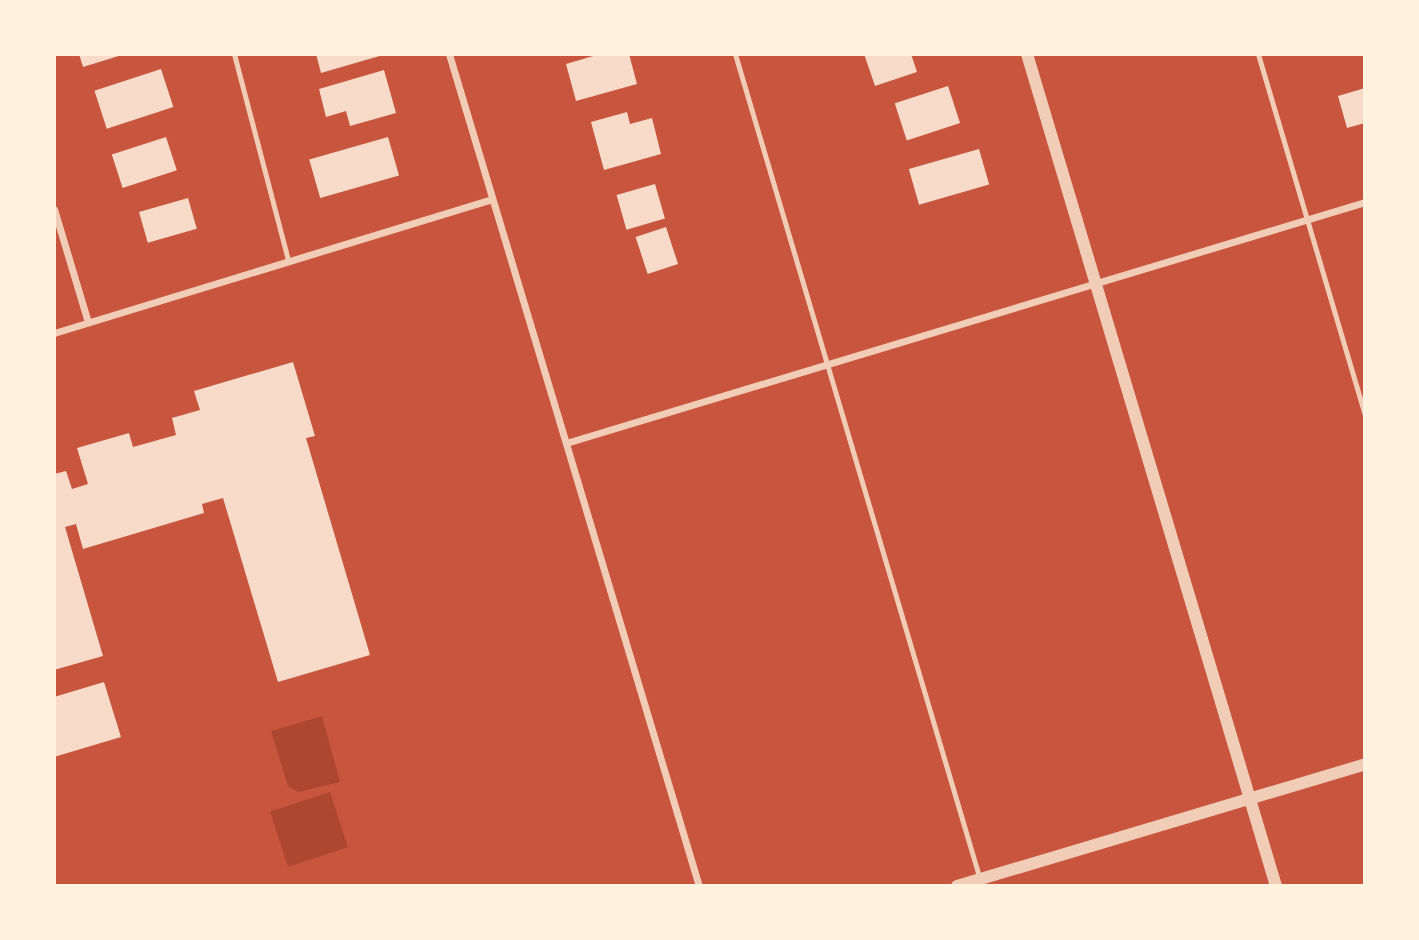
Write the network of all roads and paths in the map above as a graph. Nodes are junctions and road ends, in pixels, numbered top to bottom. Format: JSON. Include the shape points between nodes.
{"nodes":[{"id":1,"x":234,"y":54,"type":"edge"},
{"id":2,"x":449,"y":54,"type":"edge"},
{"id":3,"x":734,"y":54,"type":"edge"},
{"id":4,"x":1027,"y":54,"type":"edge"},
{"id":5,"x":1258,"y":54,"type":"edge"},
{"id":6,"x":491,"y":198,"type":"junction"},
{"id":7,"x":1365,"y":202,"type":"edge"},
{"id":8,"x":54,"y":209,"type":"edge"},
{"id":9,"x":1306,"y":220,"type":"junction"},
{"id":10,"x":288,"y":260,"type":"junction"},
{"id":11,"x":1096,"y":285,"type":"junction"},
{"id":12,"x":88,"y":322,"type":"junction"},
{"id":13,"x":54,"y":333,"type":"edge"},
{"id":14,"x":827,"y":365,"type":"junction"},
{"id":15,"x":1365,"y":415,"type":"edge"},
{"id":16,"x":566,"y":443,"type":"junction"},
{"id":17,"x":1365,"y":764,"type":"edge"},
{"id":18,"x":1250,"y":799,"type":"junction"},
{"id":19,"x":981,"y":882,"type":"edge"},
{"id":20,"x":699,"y":886,"type":"edge"},
{"id":21,"x":957,"y":886,"type":"edge"},
{"id":22,"x":1276,"y":886,"type":"edge"}],
"edges":[{"from":1,"to":10,"type":"lane"},
{"from":2,"to":6,"type":"street"},
{"from":3,"to":14,"type":"lane"},
{"from":4,"to":11,"type":"street"},
{"from":5,"to":9,"type":"lane"},
{"from":6,"to":10,"type":"street"},
{"from":6,"to":16,"type":"street"},
{"from":7,"to":9,"type":"street"},
{"from":8,"to":12,"type":"street"},
{"from":9,"to":11,"type":"street"},
{"from":9,"to":15,"type":"lane"},
{"from":10,"to":12,"type":"street"},
{"from":11,"to":14,"type":"street"},
{"from":11,"to":18,"type":"street"},
{"from":12,"to":13,"type":"street"},
{"from":14,"to":16,"type":"street"},
{"from":14,"to":19,"type":"lane"},
{"from":16,"to":20,"type":"street"},
{"from":17,"to":18,"type":"street"},
{"from":18,"to":19,"type":"street"},
{"from":18,"to":22,"type":"street"},
{"from":19,"to":21,"type":"street"}]}
